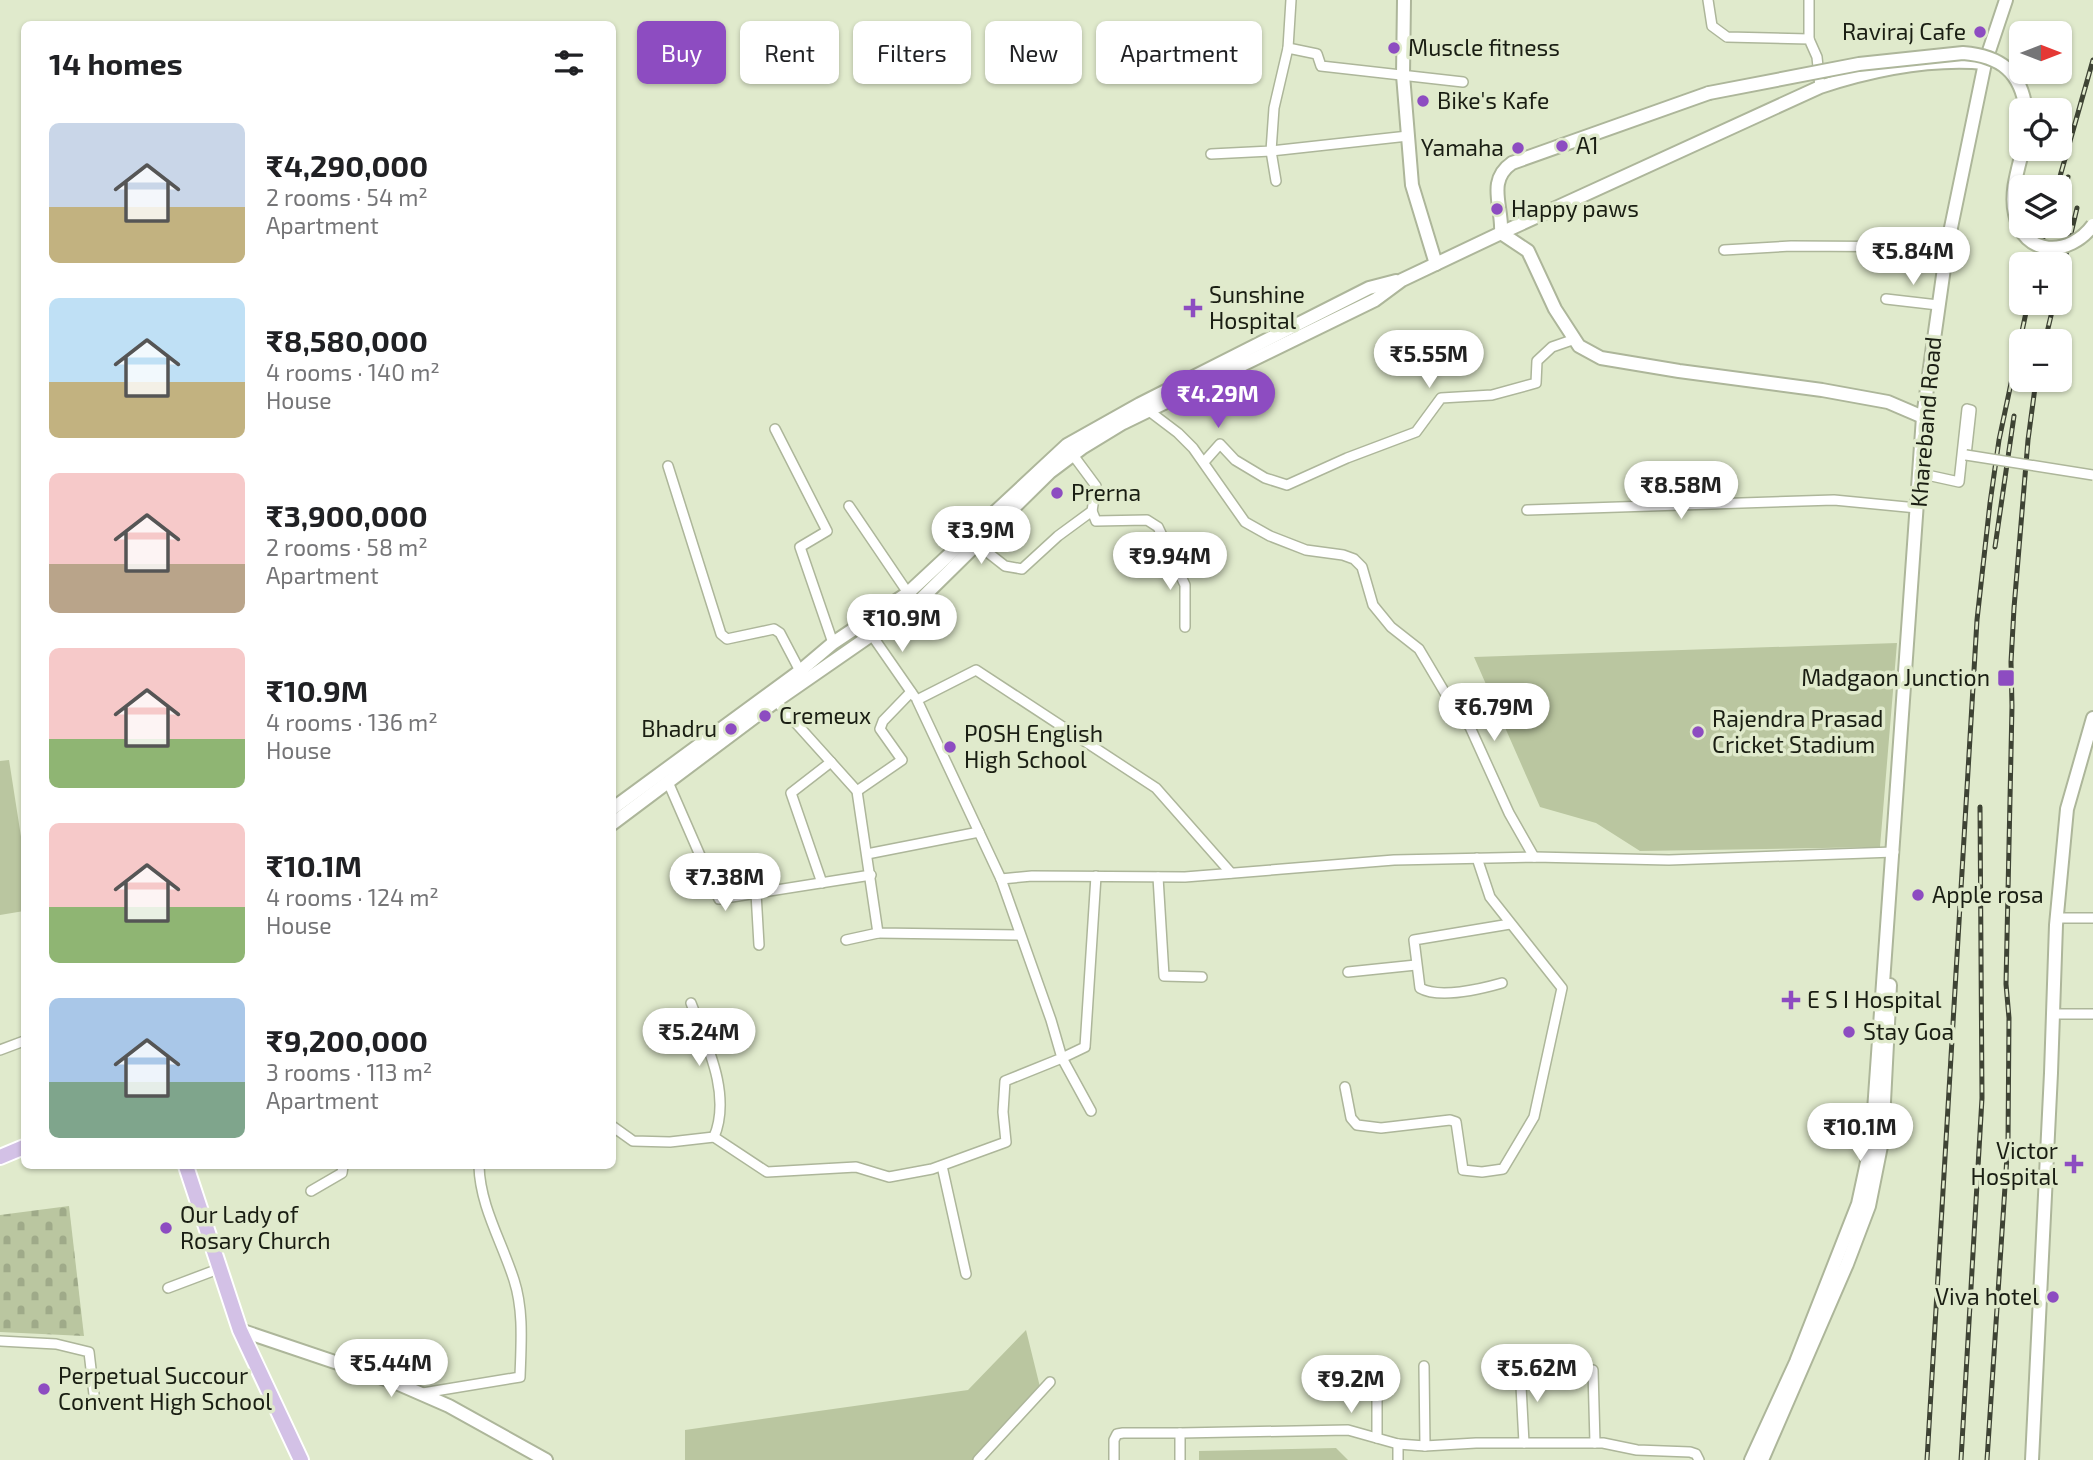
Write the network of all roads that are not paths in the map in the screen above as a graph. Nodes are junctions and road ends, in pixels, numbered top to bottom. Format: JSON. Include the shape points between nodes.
{"nodes":[{"id":1,"x":1291,"y":0,"type":"edge"},
{"id":2,"x":1404,"y":0,"type":"edge"},
{"id":3,"x":1708,"y":0,"type":"edge"},
{"id":4,"x":1809,"y":0,"type":"edge"},
{"id":5,"x":2006,"y":0,"type":"edge"},
{"id":6,"x":1809,"y":39,"type":"junction"},
{"id":7,"x":1288,"y":48,"type":"junction"},
{"id":8,"x":1985,"y":63,"type":"junction"},
{"id":9,"x":1403,"y":75,"type":"junction"},
{"id":10,"x":1463,"y":82,"type":"dead end"},
{"id":11,"x":1820,"y":87,"type":"junction"},
{"id":12,"x":2024,"y":98,"type":"edge"},
{"id":13,"x":1408,"y":136,"type":"junction"},
{"id":14,"x":1271,"y":151,"type":"junction"},
{"id":15,"x":1211,"y":155,"type":"dead end"},
{"id":16,"x":2020,"y":161,"type":"edge"},
{"id":17,"x":1276,"y":181,"type":"dead end"},
{"id":18,"x":2093,"y":225,"type":"edge"},
{"id":19,"x":1501,"y":233,"type":"junction"},
{"id":20,"x":1947,"y":247,"type":"junction"},
{"id":21,"x":1724,"y":250,"type":"dead end"},
{"id":22,"x":1436,"y":264,"type":"junction"},
{"id":23,"x":1886,"y":299,"type":"dead end"},
{"id":24,"x":1938,"y":305,"type":"junction"},
{"id":25,"x":1575,"y":339,"type":"junction"},
{"id":26,"x":1220,"y":370,"type":"junction"},
{"id":27,"x":1149,"y":411,"type":"junction"},
{"id":28,"x":1923,"y":416,"type":"junction"},
{"id":29,"x":775,"y":429,"type":"dead end"},
{"id":30,"x":1073,"y":454,"type":"junction"},
{"id":31,"x":1205,"y":462,"type":"junction"},
{"id":32,"x":668,"y":466,"type":"dead end"},
{"id":33,"x":1918,"y":473,"type":"junction"},
{"id":34,"x":2093,"y":475,"type":"edge"},
{"id":35,"x":849,"y":506,"type":"dead end"},
{"id":36,"x":1917,"y":508,"type":"junction"},
{"id":37,"x":1527,"y":510,"type":"dead end"},
{"id":38,"x":1092,"y":511,"type":"junction"},
{"id":39,"x":977,"y":544,"type":"junction"},
{"id":40,"x":908,"y":593,"type":"junction"},
{"id":41,"x":864,"y":624,"type":"junction"},
{"id":42,"x":1185,"y":627,"type":"dead end"},
{"id":43,"x":872,"y":636,"type":"junction"},
{"id":44,"x":833,"y":643,"type":"junction"},
{"id":45,"x":800,"y":670,"type":"junction"},
{"id":46,"x":914,"y":696,"type":"junction"},
{"id":47,"x":776,"y":701,"type":"junction"},
{"id":48,"x":2093,"y":718,"type":"edge"},
{"id":49,"x":831,"y":762,"type":"junction"},
{"id":50,"x":668,"y":782,"type":"junction"},
{"id":51,"x":857,"y":791,"type":"junction"},
{"id":52,"x":616,"y":806,"type":"edge"},
{"id":53,"x":616,"y":821,"type":"edge"},
{"id":54,"x":979,"y":832,"type":"junction"},
{"id":55,"x":1894,"y":852,"type":"junction"},
{"id":56,"x":867,"y":854,"type":"junction"},
{"id":57,"x":1534,"y":857,"type":"junction"},
{"id":58,"x":1477,"y":858,"type":"junction"},
{"id":59,"x":1231,"y":873,"type":"junction"},
{"id":60,"x":871,"y":875,"type":"junction"},
{"id":61,"x":1096,"y":876,"type":"junction"},
{"id":62,"x":1158,"y":877,"type":"junction"},
{"id":63,"x":1001,"y":878,"type":"junction"},
{"id":64,"x":822,"y":883,"type":"junction"},
{"id":65,"x":756,"y":893,"type":"junction"},
{"id":66,"x":2056,"y":918,"type":"junction"},
{"id":67,"x":2093,"y":918,"type":"edge"},
{"id":68,"x":1510,"y":924,"type":"junction"},
{"id":69,"x":878,"y":933,"type":"junction"},
{"id":70,"x":1020,"y":935,"type":"junction"},
{"id":71,"x":846,"y":940,"type":"dead end"},
{"id":72,"x":760,"y":945,"type":"dead end"},
{"id":73,"x":1416,"y":965,"type":"junction"},
{"id":74,"x":1348,"y":972,"type":"dead end"},
{"id":75,"x":1202,"y":977,"type":"dead end"},
{"id":76,"x":1502,"y":983,"type":"dead end"},
{"id":77,"x":691,"y":1003,"type":"dead end"},
{"id":78,"x":2052,"y":1014,"type":"junction"},
{"id":79,"x":2093,"y":1014,"type":"edge"},
{"id":80,"x":21,"y":1042,"type":"edge"},
{"id":81,"x":0,"y":1050,"type":"edge"},
{"id":82,"x":1062,"y":1058,"type":"junction"},
{"id":83,"x":1345,"y":1087,"type":"dead end"},
{"id":84,"x":1091,"y":1111,"type":"dead end"},
{"id":85,"x":616,"y":1129,"type":"edge"},
{"id":86,"x":714,"y":1137,"type":"junction"},
{"id":87,"x":21,"y":1148,"type":"edge"},
{"id":88,"x":0,"y":1157,"type":"edge"},
{"id":89,"x":942,"y":1166,"type":"junction"},
{"id":90,"x":187,"y":1169,"type":"edge"},
{"id":91,"x":343,"y":1169,"type":"edge"},
{"id":92,"x":479,"y":1169,"type":"edge"},
{"id":93,"x":310,"y":1191,"type":"dead end"},
{"id":94,"x":220,"y":1268,"type":"junction"},
{"id":95,"x":966,"y":1274,"type":"dead end"},
{"id":96,"x":168,"y":1288,"type":"dead end"},
{"id":97,"x":240,"y":1331,"type":"junction"},
{"id":98,"x":0,"y":1341,"type":"edge"},
{"id":99,"x":1377,"y":1363,"type":"dead end"},
{"id":100,"x":1424,"y":1366,"type":"dead end"},
{"id":101,"x":1520,"y":1367,"type":"dead end"},
{"id":102,"x":1593,"y":1370,"type":"dead end"},
{"id":103,"x":1050,"y":1382,"type":"dead end"},
{"id":104,"x":421,"y":1394,"type":"junction"},
{"id":105,"x":95,"y":1403,"type":"dead end"},
{"id":106,"x":1180,"y":1433,"type":"junction"},
{"id":107,"x":1377,"y":1438,"type":"junction"},
{"id":108,"x":1524,"y":1443,"type":"junction"},
{"id":109,"x":1595,"y":1443,"type":"junction"},
{"id":110,"x":1398,"y":1444,"type":"junction"},
{"id":111,"x":1425,"y":1446,"type":"junction"},
{"id":112,"x":301,"y":1460,"type":"edge"},
{"id":113,"x":546,"y":1460,"type":"edge"},
{"id":114,"x":978,"y":1460,"type":"edge"},
{"id":115,"x":1114,"y":1460,"type":"edge"},
{"id":116,"x":1180,"y":1460,"type":"edge"},
{"id":117,"x":1398,"y":1460,"type":"edge"},
{"id":118,"x":1699,"y":1460,"type":"edge"},
{"id":119,"x":1751,"y":1460,"type":"edge"},
{"id":120,"x":1762,"y":1460,"type":"edge"},
{"id":121,"x":2032,"y":1460,"type":"edge"}],
"edges":[{"from":1,"to":7,"type":"street"},
{"from":2,"to":9,"type":"main road"},
{"from":3,"to":6,"type":"street","via":[[1712,26],[1727,37]]},
{"from":4,"to":6,"type":"street"},
{"from":5,"to":8,"type":"main road","name":"Khareband Road"},
{"from":6,"to":11,"type":"street","via":[[1818,57]]},
{"from":7,"to":9,"type":"street","via":[[1317,54],[1321,66]]},
{"from":7,"to":14,"type":"street","via":[[1274,108]]},
{"from":8,"to":11,"type":"main road","via":[[1905,66]]},
{"from":8,"to":20,"type":"main road","name":"Khareband Road"},
{"from":9,"to":10,"type":"street"},
{"from":9,"to":13,"type":"main road"},
{"from":11,"to":19,"type":"main road"},
{"from":12,"to":19,"type":"main road","bridge":true,"via":[[2022,88],[2003,64],[1963,53],[1859,64],[1709,93],[1512,163],[1498,178],[1496,189]]},
{"from":13,"to":14,"type":"street"},
{"from":13,"to":22,"type":"main road","via":[[1412,185]]},
{"from":14,"to":15,"type":"street"},
{"from":14,"to":17,"type":"street"},
{"from":16,"to":18,"type":"main road","bridge":true,"via":[[2014,203],[2024,236],[2045,247],[2065,247]]},
{"from":19,"to":22,"type":"main road"},
{"from":19,"to":25,"type":"main road","via":[[1528,251],[1555,309]]},
{"from":20,"to":21,"type":"street"},
{"from":20,"to":24,"type":"main road","name":"Khareband Road"},
{"from":22,"to":26,"type":"main road","via":[[1402,280],[1369,288]]},
{"from":23,"to":24,"type":"street"},
{"from":24,"to":28,"type":"main road","name":"Khareband Road"},
{"from":25,"to":28,"type":"main road","via":[[1601,358],[1822,390],[1888,402]]},
{"from":25,"to":31,"type":"street","via":[[1552,347],[1537,361],[1535,383],[1492,395],[1441,398],[1416,432],[1287,485],[1235,460],[1220,444]]},
{"from":26,"to":27,"type":"main road"},
{"from":26,"to":40,"type":"main road","via":[[1140,404],[1067,445]]},
{"from":27,"to":30,"type":"main road"},
{"from":27,"to":31,"type":"street"},
{"from":28,"to":33,"type":"main road","name":"Khareband Road"},
{"from":29,"to":44,"type":"street","via":[[827,531],[800,547]]},
{"from":30,"to":38,"type":"street","via":[[1096,486]]},
{"from":30,"to":39,"type":"main road"},
{"from":31,"to":57,"type":"street","via":[[1245,522],[1270,537],[1315,553],[1343,555],[1362,567],[1374,605],[1391,627],[1419,649],[1470,727]]},
{"from":32,"to":45,"type":"street","via":[[721,634],[734,639],[774,629]]},
{"from":33,"to":34,"type":"street","bridge":true,"via":[[1959,482],[1966,409],[1971,410],[1966,455]]},
{"from":33,"to":36,"type":"main road","name":"Khareband Road"},
{"from":35,"to":40,"type":"street"},
{"from":36,"to":37,"type":"street","via":[[1834,500]]},
{"from":36,"to":55,"type":"main road","name":"Khareband Road"},
{"from":38,"to":39,"type":"street","via":[[1023,569],[1005,566]]},
{"from":38,"to":42,"type":"street","via":[[1096,522],[1147,520],[1158,527],[1185,585]]},
{"from":39,"to":43,"type":"main road","via":[[916,604]]},
{"from":40,"to":41,"type":"main road"},
{"from":41,"to":43,"type":"street"},
{"from":41,"to":44,"type":"main road"},
{"from":43,"to":46,"type":"street"},
{"from":43,"to":47,"type":"main road"},
{"from":44,"to":45,"type":"main road"},
{"from":45,"to":52,"type":"main road"},
{"from":46,"to":51,"type":"street","via":[[883,721],[880,729],[902,760]]},
{"from":46,"to":54,"type":"street"},
{"from":46,"to":59,"type":"street","via":[[976,670],[1156,788]]},
{"from":47,"to":49,"type":"street"},
{"from":47,"to":50,"type":"main road"},
{"from":48,"to":66,"type":"main road","via":[[2067,809]]},
{"from":49,"to":51,"type":"street"},
{"from":49,"to":64,"type":"street","via":[[791,793]]},
{"from":50,"to":53,"type":"main road"},
{"from":50,"to":65,"type":"street","via":[[719,899]]},
{"from":51,"to":56,"type":"street"},
{"from":54,"to":56,"type":"street"},
{"from":54,"to":63,"type":"street"},
{"from":55,"to":57,"type":"street","via":[[1683,859]]},
{"from":55,"to":119,"type":"main road","via":[[1872,1139],[1858,1204],[1796,1362]]},
{"from":55,"to":120,"type":"main road","via":[[1882,1141],[1869,1206]]},
{"from":56,"to":60,"type":"street"},
{"from":57,"to":58,"type":"street"},
{"from":58,"to":59,"type":"street"},
{"from":58,"to":68,"type":"street","via":[[1490,897]]},
{"from":59,"to":62,"type":"street"},
{"from":60,"to":64,"type":"street"},
{"from":60,"to":69,"type":"street"},
{"from":61,"to":62,"type":"street"},
{"from":61,"to":63,"type":"street"},
{"from":61,"to":82,"type":"street","via":[[1085,1047]]},
{"from":62,"to":75,"type":"street","via":[[1164,976]]},
{"from":63,"to":70,"type":"street"},
{"from":64,"to":65,"type":"street"},
{"from":65,"to":72,"type":"street"},
{"from":66,"to":67,"type":"street"},
{"from":66,"to":78,"type":"main road"},
{"from":68,"to":73,"type":"street","via":[[1415,940]]},
{"from":68,"to":83,"type":"street","via":[[1562,988],[1534,1117],[1503,1169],[1463,1170],[1456,1122],[1450,1120],[1381,1128],[1357,1125],[1351,1118]]},
{"from":69,"to":70,"type":"street"},
{"from":69,"to":71,"type":"street"},
{"from":70,"to":82,"type":"street"},
{"from":73,"to":74,"type":"street"},
{"from":73,"to":76,"type":"street","via":[[1420,988],[1429,993]]},
{"from":77,"to":86,"type":"street","via":[[719,1079],[719,1126]]},
{"from":78,"to":79,"type":"street"},
{"from":78,"to":121,"type":"main road"},
{"from":80,"to":81,"type":"street"},
{"from":82,"to":84,"type":"street"},
{"from":82,"to":89,"type":"street","via":[[1005,1081],[1006,1142]]},
{"from":85,"to":86,"type":"street","via":[[633,1142]]},
{"from":86,"to":89,"type":"street","via":[[767,1172],[856,1167],[889,1177]]},
{"from":87,"to":88,"type":"main road"},
{"from":89,"to":95,"type":"street"},
{"from":90,"to":94,"type":"main road"},
{"from":91,"to":93,"type":"street"},
{"from":92,"to":104,"type":"street","via":[[490,1216],[514,1281],[522,1327],[520,1377]]},
{"from":94,"to":96,"type":"street"},
{"from":94,"to":97,"type":"main road"},
{"from":97,"to":104,"type":"main road"},
{"from":97,"to":112,"type":"main road"},
{"from":98,"to":105,"type":"street","via":[[56,1344],[89,1352]]},
{"from":99,"to":107,"type":"street"},
{"from":100,"to":111,"type":"street"},
{"from":101,"to":108,"type":"street"},
{"from":102,"to":109,"type":"street"},
{"from":103,"to":114,"type":"street"},
{"from":104,"to":113,"type":"main road"},
{"from":106,"to":107,"type":"street","via":[[1348,1430]]},
{"from":106,"to":115,"type":"street","via":[[1116,1434]]},
{"from":106,"to":116,"type":"street"},
{"from":107,"to":110,"type":"street"},
{"from":108,"to":109,"type":"street"},
{"from":108,"to":111,"type":"street"},
{"from":109,"to":118,"type":"street","via":[[1690,1452]]},
{"from":110,"to":111,"type":"street"},
{"from":110,"to":117,"type":"street"}]}
